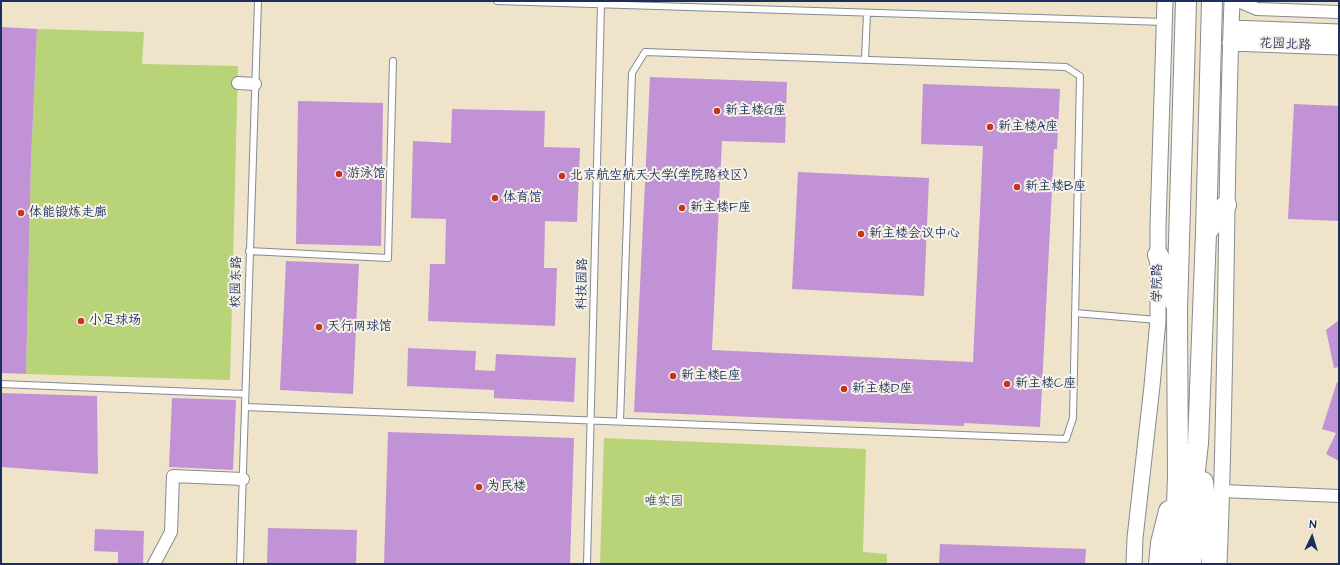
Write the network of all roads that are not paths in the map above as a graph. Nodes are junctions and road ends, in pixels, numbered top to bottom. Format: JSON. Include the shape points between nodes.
{"nodes":[{"id":1,"x":258,"y":1,"type":"edge"},
{"id":2,"x":497,"y":1,"type":"edge"},
{"id":3,"x":1165,"y":1,"type":"edge"},
{"id":4,"x":1186,"y":1,"type":"edge"},
{"id":5,"x":1212,"y":1,"type":"edge"},
{"id":6,"x":1232,"y":1,"type":"edge"},
{"id":7,"x":1238,"y":1,"type":"edge"},
{"id":8,"x":533,"y":2,"type":"edge"},
{"id":9,"x":601,"y":4,"type":"junction"},
{"id":10,"x":1339,"y":12,"type":"edge"},
{"id":11,"x":867,"y":13,"type":"junction"},
{"id":12,"x":1164,"y":22,"type":"junction"},
{"id":13,"x":1231,"y":28,"type":"junction"},
{"id":14,"x":1339,"y":32,"type":"edge"},
{"id":15,"x":1230,"y":43,"type":"junction"},
{"id":16,"x":1339,"y":47,"type":"edge"},
{"id":17,"x":865,"y":60,"type":"junction"},
{"id":18,"x":393,"y":61,"type":"dead end"},
{"id":19,"x":238,"y":83,"type":"dead end"},
{"id":20,"x":255,"y":84,"type":"junction"},
{"id":21,"x":1226,"y":205,"type":"junction"},
{"id":22,"x":1206,"y":233,"type":"junction"},
{"id":23,"x":249,"y":251,"type":"junction"},
{"id":24,"x":1158,"y":256,"type":"junction"},
{"id":25,"x":1177,"y":310,"type":"junction"},
{"id":26,"x":1075,"y":313,"type":"junction"},
{"id":27,"x":1158,"y":320,"type":"junction"},
{"id":28,"x":1,"y":384,"type":"edge"},
{"id":29,"x":245,"y":394,"type":"junction"},
{"id":30,"x":245,"y":407,"type":"junction"},
{"id":31,"x":591,"y":421,"type":"junction"},
{"id":32,"x":620,"y":421,"type":"junction"},
{"id":33,"x":1198,"y":443,"type":"junction"},
{"id":34,"x":1178,"y":476,"type":"junction"},
{"id":35,"x":243,"y":478,"type":"junction"},
{"id":36,"x":1222,"y":491,"type":"junction"},
{"id":37,"x":1339,"y":496,"type":"edge"},
{"id":38,"x":154,"y":564,"type":"edge"},
{"id":39,"x":240,"y":564,"type":"edge"},
{"id":40,"x":587,"y":564,"type":"edge"},
{"id":41,"x":1134,"y":564,"type":"edge"},
{"id":42,"x":1159,"y":564,"type":"edge"},
{"id":43,"x":1175,"y":564,"type":"edge"},
{"id":44,"x":1191,"y":564,"type":"edge"},
{"id":45,"x":1212,"y":564,"type":"edge"},
{"id":46,"x":1220,"y":564,"type":"edge"}],
"edges":[{"from":1,"to":20,"type":"lane","name":"校园东路"},
{"from":2,"to":8,"type":"lane"},
{"from":3,"to":12,"type":"street","name":"学院路"},
{"from":4,"to":25,"type":"highway","name":"学院路"},
{"from":5,"to":22,"type":"highway"},
{"from":6,"to":13,"type":"street"},
{"from":7,"to":10,"type":"street","via":[[1257,9]]},
{"from":8,"to":9,"type":"lane"},
{"from":9,"to":11,"type":"lane"},
{"from":9,"to":31,"type":"lane","name":"科技园路"},
{"from":11,"to":12,"type":"lane"},
{"from":11,"to":17,"type":"lane"},
{"from":12,"to":24,"type":"street","name":"学院路"},
{"from":13,"to":14,"type":"street","name":"花园北路"},
{"from":13,"to":15,"type":"street"},
{"from":15,"to":16,"type":"street","name":"花园北路"},
{"from":15,"to":21,"type":"street"},
{"from":17,"to":26,"type":"lane","via":[[1066,68],[1080,76]]},
{"from":17,"to":32,"type":"lane","via":[[645,52],[632,73]]},
{"from":18,"to":23,"type":"lane","via":[[388,258]]},
{"from":19,"to":20,"type":"street"},
{"from":20,"to":23,"type":"lane","name":"校园东路"},
{"from":21,"to":22,"type":"highway"},
{"from":21,"to":36,"type":"street"},
{"from":22,"to":33,"type":"highway"},
{"from":23,"to":29,"type":"lane","name":"校园东路"},
{"from":24,"to":25,"type":"highway"},
{"from":24,"to":27,"type":"street","name":"学院路"},
{"from":25,"to":34,"type":"highway","name":"学院路"},
{"from":26,"to":27,"type":"lane"},
{"from":26,"to":32,"type":"lane","via":[[1073,418],[1066,439]]},
{"from":27,"to":41,"type":"street","name":"学院路"},
{"from":28,"to":29,"type":"lane"},
{"from":29,"to":30,"type":"lane","name":"校园东路"},
{"from":30,"to":31,"type":"lane"},
{"from":30,"to":35,"type":"lane","name":"校园东路"},
{"from":31,"to":32,"type":"lane"},
{"from":31,"to":40,"type":"lane","name":"科技园路"},
{"from":33,"to":44,"type":"highway","via":[[1192,498]]},
{"from":33,"to":45,"type":"highway"},
{"from":34,"to":42,"type":"highway","via":[[1161,543]]},
{"from":34,"to":43,"type":"highway","name":"学院路"},
{"from":35,"to":38,"type":"street","via":[[173,476],[171,532]]},
{"from":35,"to":39,"type":"lane","name":"校园东路"},
{"from":36,"to":37,"type":"street"},
{"from":36,"to":46,"type":"street"}]}
